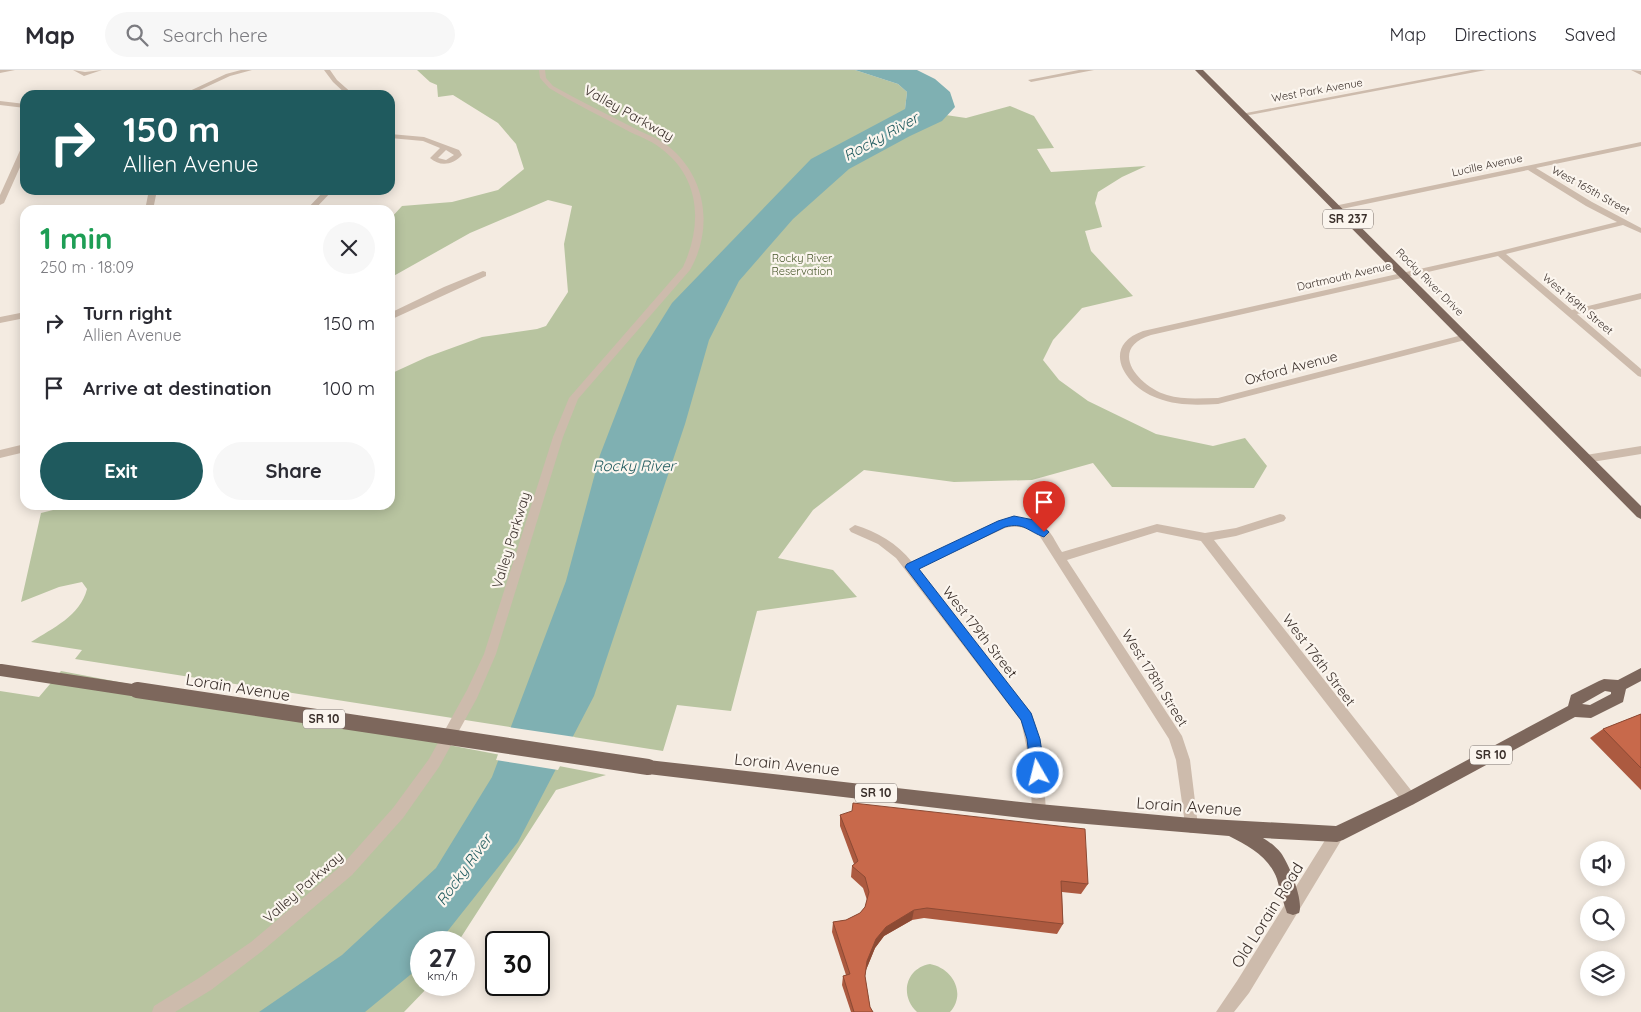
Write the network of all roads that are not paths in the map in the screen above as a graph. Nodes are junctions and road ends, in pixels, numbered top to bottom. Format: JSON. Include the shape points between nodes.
{"nodes":[{"id":1,"x":12,"y":70,"type":"edge"},
{"id":2,"x":76,"y":70,"type":"edge"},
{"id":3,"x":99,"y":70,"type":"edge"},
{"id":4,"x":222,"y":70,"type":"edge"},
{"id":5,"x":249,"y":70,"type":"edge"},
{"id":6,"x":328,"y":70,"type":"edge"},
{"id":7,"x":542,"y":70,"type":"edge"},
{"id":8,"x":1091,"y":70,"type":"edge"},
{"id":9,"x":1200,"y":70,"type":"edge"},
{"id":10,"x":1483,"y":70,"type":"edge"},
{"id":11,"x":1634,"y":70,"type":"edge"},
{"id":12,"x":0,"y":71,"type":"edge"},
{"id":13,"x":1641,"y":73,"type":"edge"},
{"id":14,"x":228,"y":76,"type":"junction"},
{"id":15,"x":1031,"y":80,"type":"dead end"},
{"id":16,"x":196,"y":90,"type":"edge"},
{"id":17,"x":345,"y":90,"type":"edge"},
{"id":18,"x":0,"y":102,"type":"edge"},
{"id":19,"x":20,"y":105,"type":"edge"},
{"id":20,"x":1244,"y":114,"type":"junction"},
{"id":21,"x":395,"y":136,"type":"edge"},
{"id":22,"x":1641,"y":144,"type":"edge"},
{"id":23,"x":444,"y":148,"type":"dead end"},
{"id":24,"x":20,"y":159,"type":"edge"},
{"id":25,"x":1530,"y":168,"type":"junction"},
{"id":26,"x":324,"y":195,"type":"edge"},
{"id":27,"x":0,"y":203,"type":"edge"},
{"id":28,"x":315,"y":205,"type":"edge"},
{"id":29,"x":1337,"y":208,"type":"junction"},
{"id":30,"x":1626,"y":222,"type":"junction"},
{"id":31,"x":1641,"y":231,"type":"edge"},
{"id":32,"x":1500,"y":253,"type":"junction"},
{"id":33,"x":483,"y":274,"type":"dead end"},
{"id":34,"x":1403,"y":274,"type":"junction"},
{"id":35,"x":1641,"y":296,"type":"edge"},
{"id":36,"x":1572,"y":313,"type":"junction"},
{"id":37,"x":395,"y":315,"type":"edge"},
{"id":38,"x":20,"y":316,"type":"edge"},
{"id":39,"x":0,"y":320,"type":"edge"},
{"id":40,"x":1466,"y":337,"type":"junction"},
{"id":41,"x":1128,"y":372,"type":"joint"},
{"id":42,"x":1641,"y":374,"type":"edge"},
{"id":43,"x":20,"y":449,"type":"edge"},
{"id":44,"x":1641,"y":450,"type":"edge"},
{"id":45,"x":0,"y":454,"type":"edge"},
{"id":46,"x":1586,"y":459,"type":"junction"},
{"id":47,"x":1641,"y":514,"type":"edge"},
{"id":48,"x":1280,"y":518,"type":"dead end"},
{"id":49,"x":854,"y":529,"type":"dead end"},
{"id":50,"x":1205,"y":538,"type":"junction"},
{"id":51,"x":1061,"y":558,"type":"junction"},
{"id":52,"x":911,"y":567,"type":"junction"},
{"id":53,"x":1,"y":670,"type":"edge"},
{"id":54,"x":1641,"y":674,"type":"edge"},
{"id":55,"x":1409,"y":799,"type":"junction"},
{"id":56,"x":1039,"y":812,"type":"junction"},
{"id":57,"x":1191,"y":826,"type":"junction"},
{"id":58,"x":1230,"y":828,"type":"junction"},
{"id":59,"x":1338,"y":834,"type":"junction"},
{"id":60,"x":1293,"y":907,"type":"junction"},
{"id":61,"x":160,"y":1012,"type":"edge"},
{"id":62,"x":1224,"y":1012,"type":"edge"}],
"edges":[{"from":1,"to":12,"type":"street"},
{"from":2,"to":3,"type":"street","via":[[84,74]]},
{"from":4,"to":14,"type":"street"},
{"from":5,"to":14,"type":"street"},
{"from":6,"to":17,"type":"street"},
{"from":7,"to":61,"type":"street","name":"Valley Parkway","via":[[543,78],[551,87],[666,148],[684,165],[699,194],[702,211],[694,255],[687,268],[574,398],[558,437],[490,654],[434,763],[398,813],[347,870],[256,947]]},
{"from":8,"to":15,"type":"street"},
{"from":9,"to":20,"type":"main road","name":"Rocky River Drive","number":"SR 237"},
{"from":10,"to":20,"type":"street","name":"West Park Avenue"},
{"from":11,"to":13,"type":"street"},
{"from":14,"to":16,"type":"street"},
{"from":18,"to":19,"type":"street"},
{"from":20,"to":29,"type":"main road","name":"Rocky River Drive","number":"SR 237"},
{"from":21,"to":23,"type":"street","via":[[424,139]]},
{"from":22,"to":25,"type":"street","name":"Lucille Avenue"},
{"from":24,"to":27,"type":"street"},
{"from":25,"to":29,"type":"street","name":"Lucille Avenue"},
{"from":25,"to":30,"type":"street","name":"West 165th Street"},
{"from":26,"to":28,"type":"street"},
{"from":29,"to":34,"type":"main road","name":"Rocky River Drive","number":"SR 237"},
{"from":30,"to":31,"type":"street","name":"West 165th Street"},
{"from":30,"to":32,"type":"street","name":"Dartmouth Avenue"},
{"from":32,"to":34,"type":"street","name":"Dartmouth Avenue"},
{"from":32,"to":36,"type":"street","name":"West 169th Street"},
{"from":33,"to":37,"type":"street"},
{"from":34,"to":40,"type":"main road","name":"Rocky River Drive","number":"SR 237"},
{"from":34,"to":41,"type":"street","name":"Dartmouth Avenue","via":[[1150,332],[1136,338],[1127,348],[1123,360]]},
{"from":35,"to":36,"type":"street"},
{"from":36,"to":42,"type":"street","name":"West 169th Street"},
{"from":38,"to":39,"type":"street"},
{"from":40,"to":41,"type":"street","name":"Oxford Avenue","via":[[1218,402],[1187,403],[1158,395],[1139,384]]},
{"from":40,"to":46,"type":"main road","name":"Rocky River Drive","number":"SR 237"},
{"from":43,"to":45,"type":"street"},
{"from":44,"to":46,"type":"street"},
{"from":46,"to":47,"type":"main road","name":"Rocky River Drive","number":"SR 237"},
{"from":48,"to":50,"type":"street"},
{"from":49,"to":52,"type":"street","name":"West 179th Street","via":[[882,541]]},
{"from":50,"to":51,"type":"street","via":[[1157,528]]},
{"from":50,"to":55,"type":"street","name":"West 176th Street"},
{"from":51,"to":52,"type":"street","name":"West 178th Street","via":[[1044,532],[1030,523],[1014,520]]},
{"from":51,"to":57,"type":"street","name":"West 178th Street","via":[[1175,736],[1183,760]]},
{"from":52,"to":56,"type":"street","name":"West 179th Street","via":[[1026,718],[1038,773]]},
{"from":53,"to":56,"type":"main road","name":"Lorain Avenue","number":"SR 10","bridge":true,"via":[[648,767]]},
{"from":54,"to":55,"type":"main road","name":"Lorain Avenue","number":"SR 10","via":[[1619,686],[1618,698],[1590,712],[1574,710]]},
{"from":55,"to":59,"type":"main road","name":"Lorain Avenue","number":"SR 10"},
{"from":56,"to":57,"type":"main road","name":"Lorain Avenue","number":"SR 10"},
{"from":57,"to":58,"type":"main road","name":"Lorain Avenue","number":"SR 10"},
{"from":58,"to":59,"type":"main road","name":"Lorain Avenue","number":"SR 10"},
{"from":58,"to":60,"type":"main road","via":[[1271,852],[1280,865]]},
{"from":59,"to":60,"type":"street","name":"Old Lorain Road"},
{"from":60,"to":62,"type":"street","name":"Old Lorain Road","via":[[1244,987]]}]}
